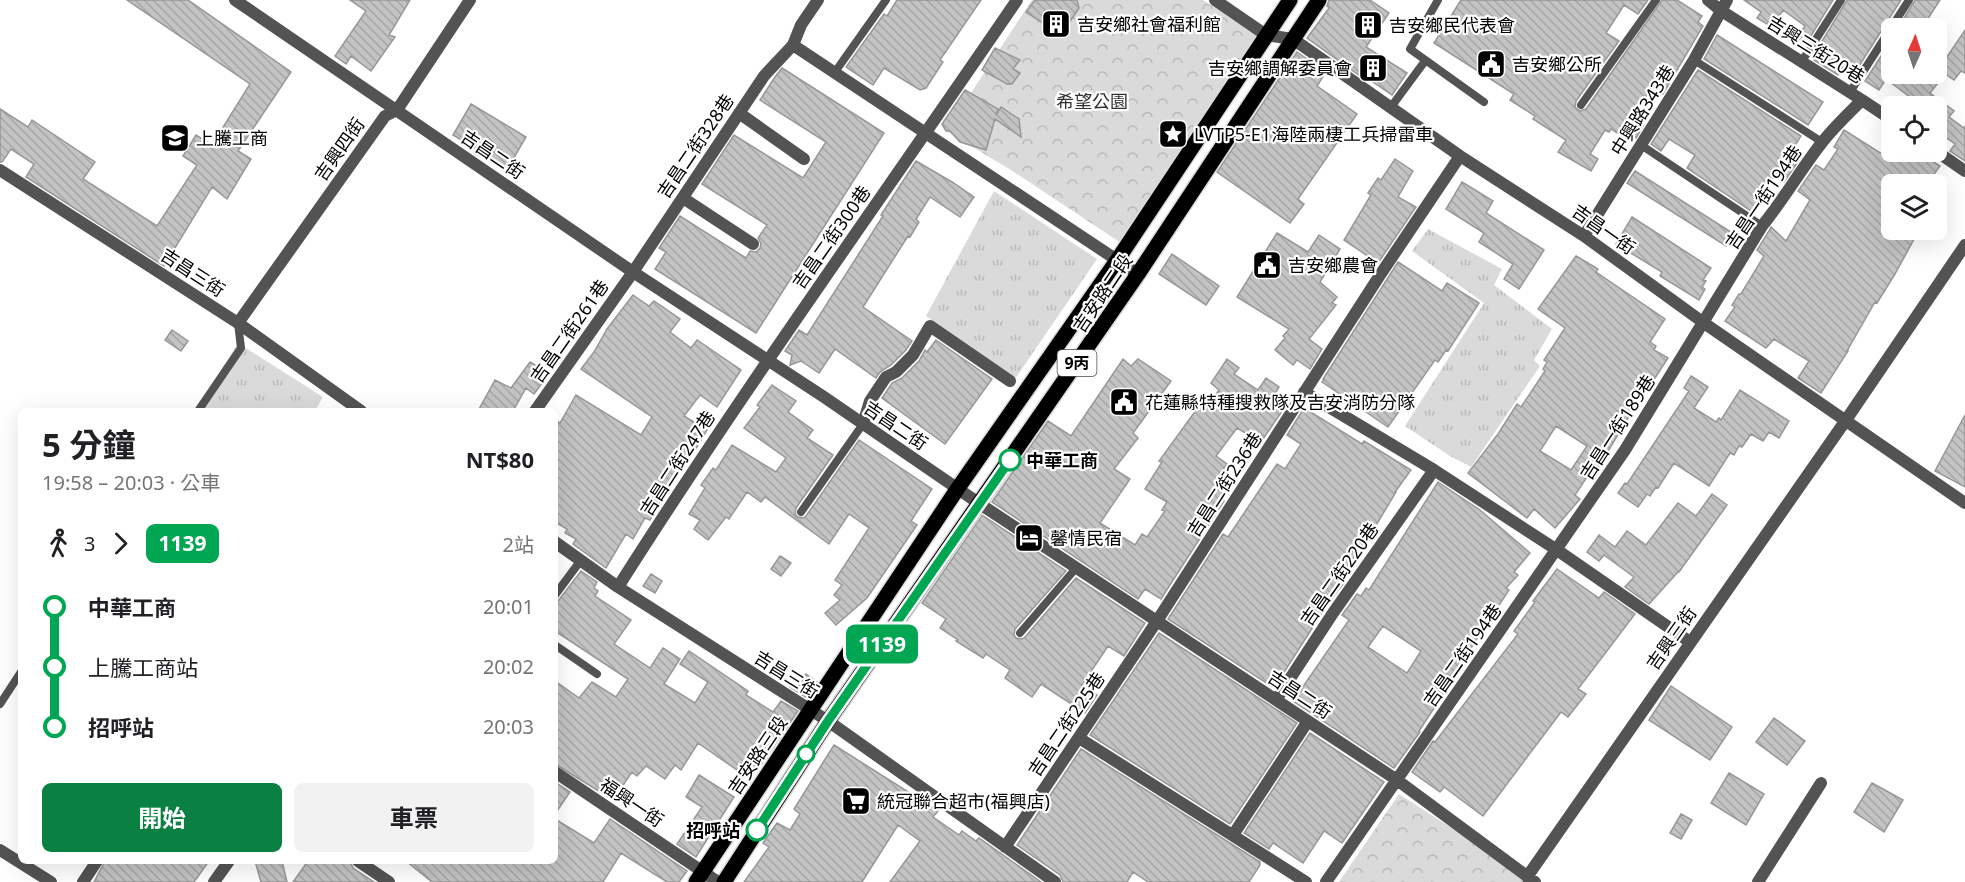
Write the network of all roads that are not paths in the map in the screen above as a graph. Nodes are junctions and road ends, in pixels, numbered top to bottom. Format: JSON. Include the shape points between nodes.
{"nodes":[{"id":1,"x":235,"y":0,"type":"edge"},
{"id":2,"x":471,"y":0,"type":"edge"},
{"id":3,"x":818,"y":0,"type":"edge"},
{"id":4,"x":886,"y":0,"type":"edge"},
{"id":5,"x":1017,"y":0,"type":"edge"},
{"id":6,"x":1215,"y":0,"type":"edge"},
{"id":7,"x":1290,"y":0,"type":"edge"},
{"id":8,"x":1319,"y":0,"type":"edge"},
{"id":9,"x":1438,"y":0,"type":"edge"},
{"id":10,"x":1656,"y":0,"type":"edge"},
{"id":11,"x":1708,"y":0,"type":"edge"},
{"id":12,"x":1841,"y":0,"type":"edge"},
{"id":13,"x":1909,"y":0,"type":"edge"},
{"id":14,"x":1724,"y":5,"type":"edge"},
{"id":15,"x":1266,"y":35,"type":"junction"},
{"id":16,"x":1293,"y":39,"type":"junction"},
{"id":17,"x":793,"y":45,"type":"junction"},
{"id":18,"x":1694,"y":60,"type":"junction"},
{"id":19,"x":1425,"y":61,"type":"junction"},
{"id":20,"x":1802,"y":61,"type":"junction"},
{"id":21,"x":835,"y":72,"type":"junction"},
{"id":22,"x":1850,"y":92,"type":"junction"},
{"id":23,"x":1862,"y":100,"type":"junction"},
{"id":24,"x":1484,"y":102,"type":"dead end"},
{"id":25,"x":1581,"y":105,"type":"dead end"},
{"id":26,"x":1391,"y":107,"type":"junction"},
{"id":27,"x":397,"y":110,"type":"junction"},
{"id":28,"x":739,"y":113,"type":"junction"},
{"id":29,"x":1881,"y":113,"type":"edge"},
{"id":30,"x":926,"y":134,"type":"junction"},
{"id":31,"x":1822,"y":142,"type":"junction"},
{"id":32,"x":1641,"y":145,"type":"junction"},
{"id":33,"x":1460,"y":156,"type":"junction"},
{"id":34,"x":804,"y":159,"type":"dead end"},
{"id":35,"x":1947,"y":159,"type":"edge"},
{"id":36,"x":0,"y":170,"type":"edge"},
{"id":37,"x":1965,"y":171,"type":"edge"},
{"id":38,"x":682,"y":198,"type":"junction"},
{"id":39,"x":1762,"y":226,"type":"junction"},
{"id":40,"x":1584,"y":236,"type":"junction"},
{"id":41,"x":753,"y":244,"type":"dead end"},
{"id":42,"x":1965,"y":245,"type":"edge"},
{"id":43,"x":1118,"y":259,"type":"junction"},
{"id":44,"x":633,"y":272,"type":"junction"},
{"id":45,"x":1138,"y":274,"type":"junction"},
{"id":46,"x":238,"y":323,"type":"junction"},
{"id":47,"x":1704,"y":323,"type":"junction"},
{"id":48,"x":766,"y":361,"type":"junction"},
{"id":49,"x":1010,"y":381,"type":"dead end"},
{"id":50,"x":1304,"y":392,"type":"junction"},
{"id":51,"x":200,"y":408,"type":"edge"},
{"id":52,"x":358,"y":408,"type":"edge"},
{"id":53,"x":537,"y":408,"type":"edge"},
{"id":54,"x":1846,"y":420,"type":"junction"},
{"id":55,"x":863,"y":424,"type":"junction"},
{"id":56,"x":1434,"y":470,"type":"junction"},
{"id":57,"x":958,"y":488,"type":"junction"},
{"id":58,"x":1965,"y":502,"type":"edge"},
{"id":59,"x":980,"y":504,"type":"junction"},
{"id":60,"x":801,"y":512,"type":"dead end"},
{"id":61,"x":558,"y":544,"type":"edge"},
{"id":62,"x":1557,"y":550,"type":"junction"},
{"id":63,"x":581,"y":560,"type":"junction"},
{"id":64,"x":1077,"y":567,"type":"junction"},
{"id":65,"x":618,"y":587,"type":"junction"},
{"id":66,"x":558,"y":591,"type":"edge"},
{"id":67,"x":1157,"y":621,"type":"junction"},
{"id":68,"x":1020,"y":633,"type":"dead end"},
{"id":69,"x":1690,"y":642,"type":"junction"},
{"id":70,"x":558,"y":647,"type":"edge"},
{"id":71,"x":597,"y":674,"type":"dead end"},
{"id":72,"x":18,"y":677,"type":"edge"},
{"id":73,"x":1276,"y":700,"type":"junction"},
{"id":74,"x":0,"y":704,"type":"edge"},
{"id":75,"x":810,"y":710,"type":"junction"},
{"id":76,"x":828,"y":721,"type":"junction"},
{"id":77,"x":1308,"y":721,"type":"junction"},
{"id":78,"x":1078,"y":738,"type":"junction"},
{"id":79,"x":558,"y":774,"type":"edge"},
{"id":80,"x":1397,"y":780,"type":"junction"},
{"id":81,"x":1821,"y":783,"type":"dead end"},
{"id":82,"x":1233,"y":835,"type":"junction"},
{"id":83,"x":1005,"y":846,"type":"junction"},
{"id":84,"x":0,"y":850,"type":"edge"},
{"id":85,"x":18,"y":861,"type":"edge"},
{"id":86,"x":22,"y":864,"type":"edge"},
{"id":87,"x":95,"y":864,"type":"edge"},
{"id":88,"x":226,"y":864,"type":"edge"},
{"id":89,"x":362,"y":864,"type":"edge"},
{"id":90,"x":700,"y":877,"type":"edge"},
{"id":91,"x":1531,"y":879,"type":"edge"},
{"id":92,"x":51,"y":882,"type":"edge"},
{"id":93,"x":83,"y":882,"type":"edge"},
{"id":94,"x":214,"y":882,"type":"edge"},
{"id":95,"x":389,"y":882,"type":"edge"},
{"id":96,"x":718,"y":882,"type":"edge"},
{"id":97,"x":724,"y":882,"type":"edge"},
{"id":98,"x":1055,"y":882,"type":"edge"},
{"id":99,"x":1306,"y":882,"type":"edge"},
{"id":100,"x":1326,"y":882,"type":"edge"},
{"id":101,"x":1758,"y":882,"type":"edge"}],
"edges":[{"from":1,"to":27,"type":"street","name":"吉昌二街"},
{"from":2,"to":27,"type":"street","name":"吉興四街"},
{"from":3,"to":17,"type":"street","name":"吉昌二街328巷"},
{"from":4,"to":21,"type":"lane"},
{"from":5,"to":30,"type":"street","name":"吉昌二街300巷"},
{"from":6,"to":15,"type":"street","name":"吉昌一街"},
{"from":7,"to":15,"type":"main road","name":"吉安路二段","number":"9丙"},
{"from":8,"to":16,"type":"main road","name":"吉安路二段","number":"9丙"},
{"from":9,"to":19,"type":"lane","via":[[1410,49]]},
{"from":10,"to":25,"type":"lane"},
{"from":11,"to":14,"type":"street","name":"吉興三街20巷"},
{"from":12,"to":20,"type":"lane"},
{"from":13,"to":22,"type":"lane"},
{"from":14,"to":18,"type":"street","name":"中興路343巷"},
{"from":14,"to":20,"type":"street","name":"吉興三街20巷"},
{"from":15,"to":16,"type":"street","name":"吉昌一街"},
{"from":15,"to":43,"type":"main road","name":"吉安路二段","number":"9丙"},
{"from":16,"to":26,"type":"street","name":"吉昌一街"},
{"from":16,"to":45,"type":"main road","name":"吉安路二段","number":"9丙"},
{"from":17,"to":21,"type":"street"},
{"from":17,"to":28,"type":"street","name":"吉昌二街328巷","via":[[764,76]]},
{"from":18,"to":31,"type":"lane"},
{"from":18,"to":32,"type":"street","name":"中興路343巷"},
{"from":19,"to":24,"type":"lane"},
{"from":19,"to":26,"type":"lane"},
{"from":20,"to":22,"type":"street","name":"吉興三街20巷"},
{"from":21,"to":30,"type":"street"},
{"from":22,"to":23,"type":"street","name":"吉興三街20巷"},
{"from":23,"to":29,"type":"street","name":"吉興三街20巷"},
{"from":23,"to":31,"type":"street","name":"吉昌一街194巷"},
{"from":26,"to":33,"type":"street","name":"吉昌一街"},
{"from":27,"to":44,"type":"street","name":"吉昌二街"},
{"from":27,"to":46,"type":"street","name":"吉興四街","via":[[385,116]]},
{"from":28,"to":34,"type":"street"},
{"from":28,"to":38,"type":"street","name":"吉昌二街328巷"},
{"from":30,"to":43,"type":"street"},
{"from":30,"to":48,"type":"street","name":"吉昌二街300巷"},
{"from":31,"to":39,"type":"street","name":"吉昌一街194巷"},
{"from":32,"to":39,"type":"lane"},
{"from":32,"to":40,"type":"street","name":"中興路343巷"},
{"from":33,"to":40,"type":"street","name":"吉昌一街"},
{"from":33,"to":50,"type":"street","name":"吉昌二街236巷"},
{"from":35,"to":37,"type":"street"},
{"from":36,"to":46,"type":"street","name":"吉昌三街"},
{"from":38,"to":41,"type":"street"},
{"from":38,"to":44,"type":"street","name":"吉昌二街328巷"},
{"from":39,"to":47,"type":"street","name":"吉昌一街194巷"},
{"from":40,"to":47,"type":"street","name":"吉昌一街"},
{"from":42,"to":54,"type":"street","name":"吉興三街"},
{"from":43,"to":45,"type":"street"},
{"from":43,"to":57,"type":"main road","name":"吉安路二段","number":"9丙"},
{"from":44,"to":48,"type":"street","name":"吉昌二街"},
{"from":44,"to":53,"type":"street","name":"吉昌二街261巷"},
{"from":45,"to":59,"type":"main road","name":"吉安路二段","number":"9丙"},
{"from":46,"to":51,"type":"lane","via":[[241,348]]},
{"from":46,"to":52,"type":"street","name":"吉昌三街"},
{"from":47,"to":54,"type":"street","name":"吉昌一街"},
{"from":47,"to":62,"type":"street","name":"吉昌一街189巷"},
{"from":48,"to":55,"type":"street","name":"吉昌二街"},
{"from":48,"to":65,"type":"street","name":"吉昌二街247巷"},
{"from":49,"to":55,"type":"street","via":[[930,326],[913,355],[886,376],[870,401]]},
{"from":50,"to":56,"type":"street"},
{"from":50,"to":67,"type":"street","name":"吉昌二街236巷"},
{"from":54,"to":58,"type":"street","name":"吉昌一街"},
{"from":54,"to":69,"type":"street","name":"吉興三街"},
{"from":55,"to":57,"type":"street","name":"吉昌二街"},
{"from":55,"to":60,"type":"lane"},
{"from":56,"to":62,"type":"street"},
{"from":56,"to":73,"type":"street","name":"吉昌二街220巷"},
{"from":57,"to":59,"type":"street","name":"吉昌二街"},
{"from":57,"to":75,"type":"main road","name":"吉安路二段","number":"9丙"},
{"from":59,"to":64,"type":"street","name":"吉昌二街"},
{"from":59,"to":76,"type":"main road","name":"吉安路二段","number":"9丙"},
{"from":61,"to":63,"type":"street","name":"吉昌三街"},
{"from":62,"to":69,"type":"street"},
{"from":62,"to":80,"type":"street","name":"吉昌二街194巷"},
{"from":63,"to":65,"type":"street","name":"吉昌三街"},
{"from":63,"to":66,"type":"lane"},
{"from":64,"to":67,"type":"street","name":"吉昌二街"},
{"from":64,"to":68,"type":"lane"},
{"from":65,"to":75,"type":"street","name":"吉昌三街"},
{"from":67,"to":73,"type":"street","name":"吉昌二街"},
{"from":67,"to":78,"type":"street","name":"吉昌二街225巷"},
{"from":69,"to":91,"type":"street","name":"吉興三街"},
{"from":70,"to":71,"type":"lane"},
{"from":72,"to":74,"type":"lane"},
{"from":73,"to":77,"type":"street","name":"吉昌二街"},
{"from":75,"to":76,"type":"street","name":"吉昌三街"},
{"from":75,"to":90,"type":"main road","name":"吉安路三段","number":"9丙"},
{"from":76,"to":83,"type":"street","name":"吉昌三街"},
{"from":76,"to":97,"type":"main road","number":"9丙"},
{"from":77,"to":80,"type":"street","name":"吉昌二街"},
{"from":77,"to":82,"type":"street"},
{"from":78,"to":82,"type":"street"},
{"from":78,"to":83,"type":"street","name":"吉昌二街225巷"},
{"from":79,"to":90,"type":"street","name":"福興一街"},
{"from":80,"to":91,"type":"street","name":"吉昌二街"},
{"from":80,"to":100,"type":"street","name":"吉昌二街194巷"},
{"from":81,"to":101,"type":"street"},
{"from":82,"to":99,"type":"street"},
{"from":83,"to":98,"type":"street","name":"吉昌三街"},
{"from":84,"to":85,"type":"street"},
{"from":86,"to":92,"type":"street"},
{"from":87,"to":93,"type":"street"},
{"from":88,"to":94,"type":"street"},
{"from":89,"to":95,"type":"street"},
{"from":90,"to":96,"type":"street","name":"福興一街"}]}
